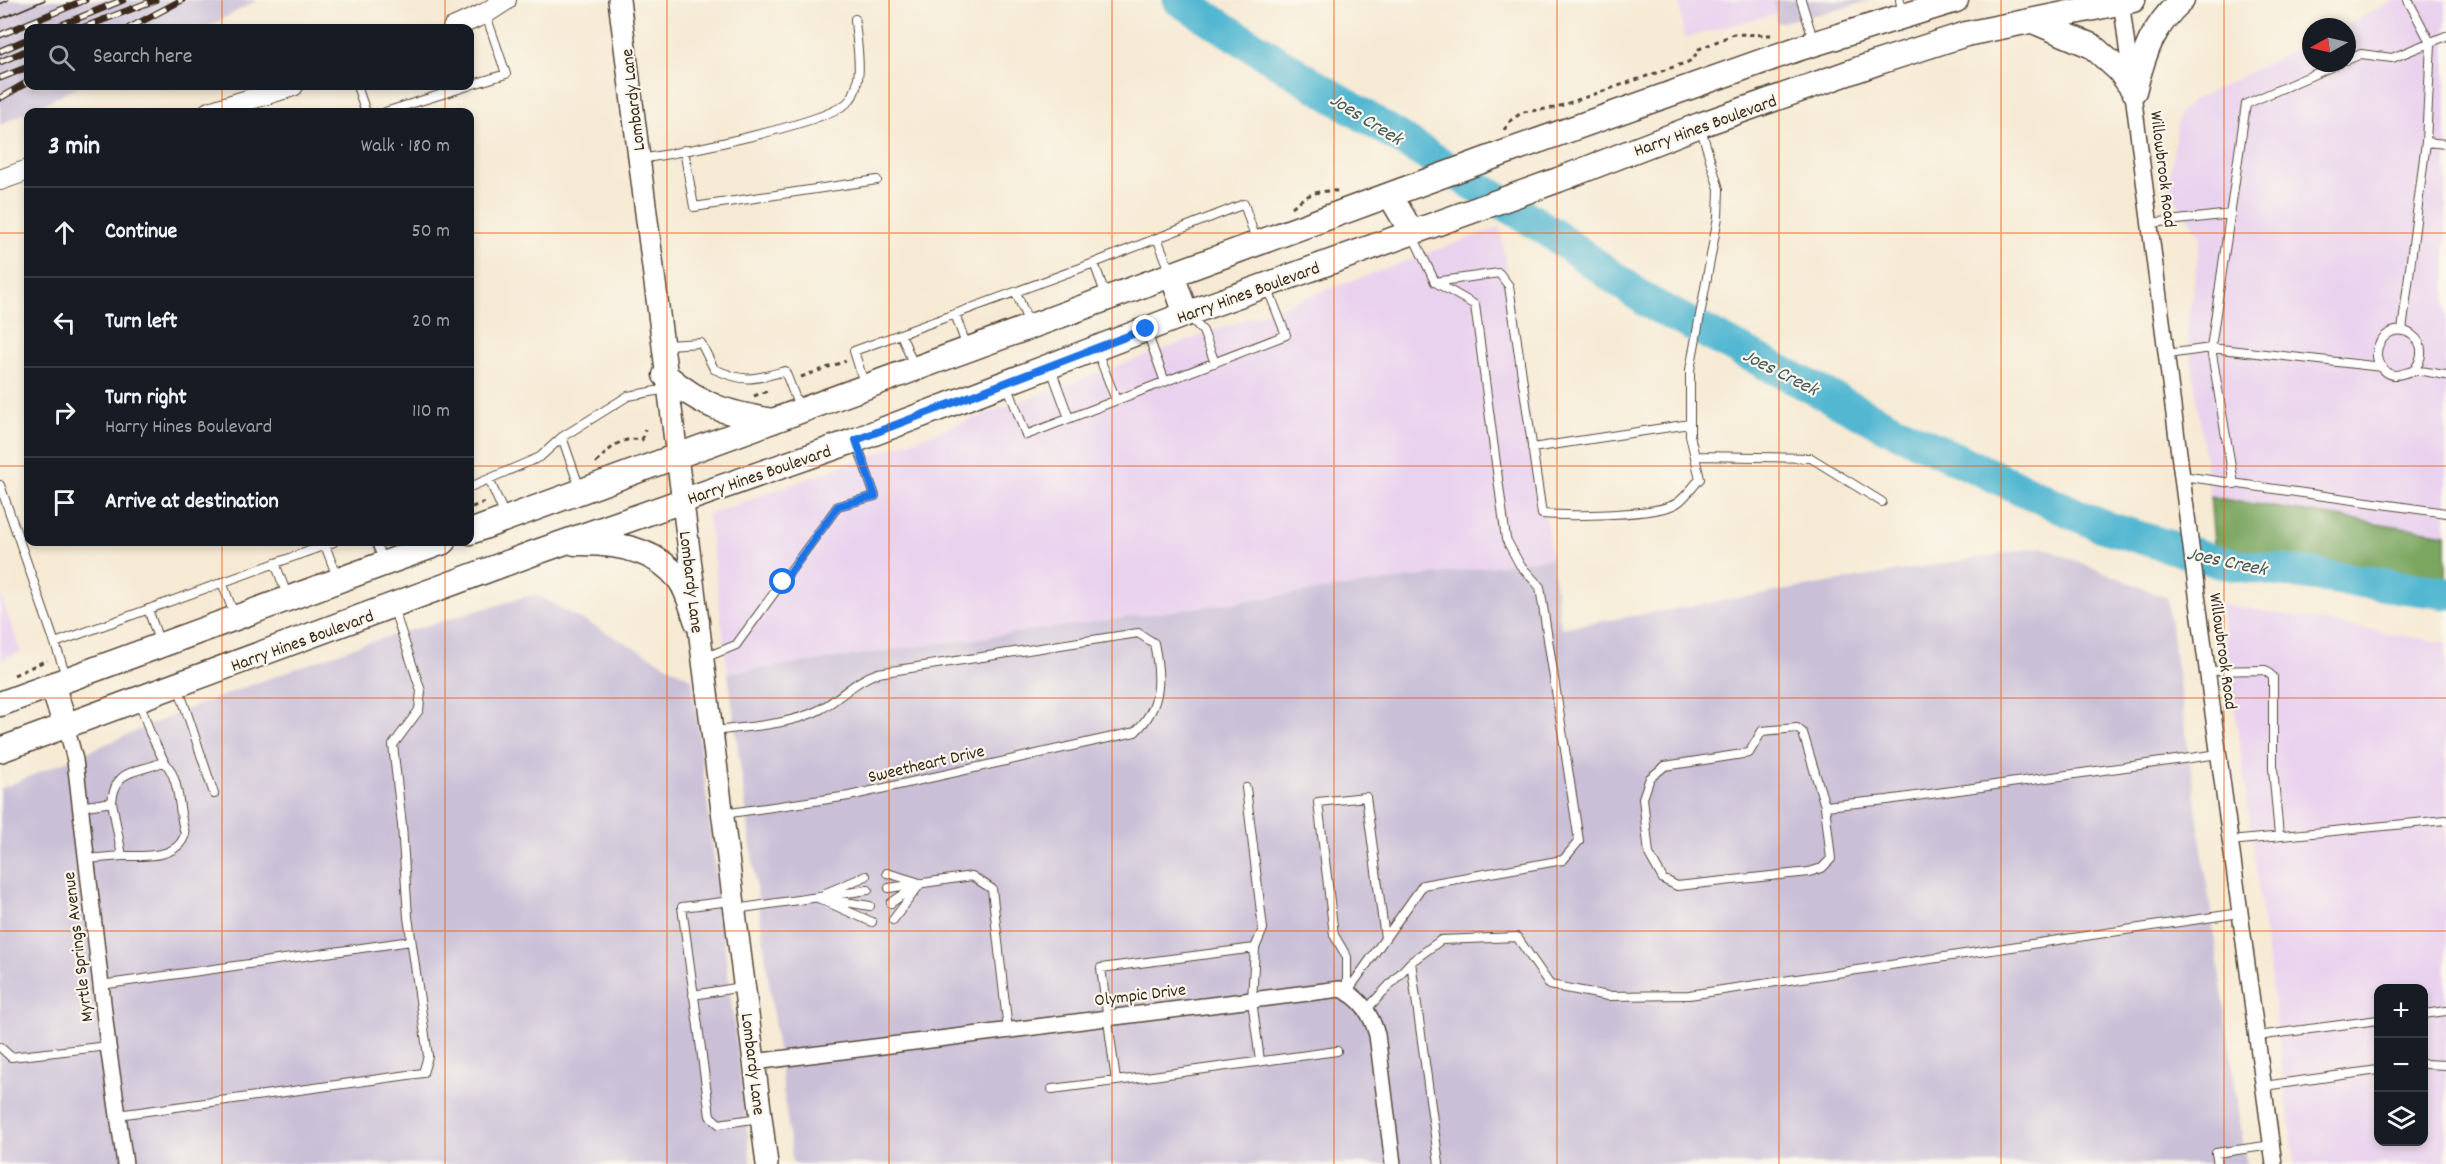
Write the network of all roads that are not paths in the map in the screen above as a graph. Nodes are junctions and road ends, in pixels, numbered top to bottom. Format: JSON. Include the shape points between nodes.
{"nodes":[{"id":1,"x":506,"y":0,"type":"edge"},
{"id":2,"x":617,"y":0,"type":"edge"},
{"id":3,"x":1801,"y":0,"type":"edge"},
{"id":4,"x":1956,"y":0,"type":"edge"},
{"id":5,"x":2182,"y":0,"type":"edge"},
{"id":6,"x":2408,"y":0,"type":"edge"},
{"id":7,"x":2125,"y":1,"type":"edge"},
{"id":8,"x":1902,"y":8,"type":"edge"},
{"id":9,"x":486,"y":14,"type":"junction"},
{"id":10,"x":855,"y":20,"type":"dead end"},
{"id":11,"x":2033,"y":21,"type":"junction"},
{"id":12,"x":462,"y":24,"type":"edge"},
{"id":13,"x":2446,"y":36,"type":"edge"},
{"id":14,"x":1815,"y":43,"type":"junction"},
{"id":15,"x":2431,"y":44,"type":"junction"},
{"id":16,"x":2356,"y":56,"type":"edge"},
{"id":17,"x":2319,"y":72,"type":"edge"},
{"id":18,"x":474,"y":84,"type":"edge"},
{"id":19,"x":1686,"y":88,"type":"junction"},
{"id":20,"x":280,"y":90,"type":"edge"},
{"id":21,"x":358,"y":90,"type":"edge"},
{"id":22,"x":453,"y":90,"type":"edge"},
{"id":23,"x":2134,"y":91,"type":"junction"},
{"id":24,"x":222,"y":108,"type":"edge"},
{"id":25,"x":365,"y":108,"type":"edge"},
{"id":26,"x":397,"y":108,"type":"edge"},
{"id":27,"x":1700,"y":125,"type":"junction"},
{"id":28,"x":2426,"y":142,"type":"junction"},
{"id":29,"x":2446,"y":144,"type":"edge"},
{"id":30,"x":684,"y":150,"type":"junction"},
{"id":31,"x":639,"y":159,"type":"junction"},
{"id":32,"x":24,"y":172,"type":"edge"},
{"id":33,"x":0,"y":180,"type":"edge"},
{"id":34,"x":877,"y":180,"type":"dead end"},
{"id":35,"x":1396,"y":193,"type":"junction"},
{"id":36,"x":2231,"y":214,"type":"junction"},
{"id":37,"x":2151,"y":223,"type":"junction"},
{"id":38,"x":1412,"y":233,"type":"junction"},
{"id":39,"x":1157,"y":238,"type":"junction"},
{"id":40,"x":1257,"y":243,"type":"junction"},
{"id":41,"x":1094,"y":264,"type":"junction"},
{"id":42,"x":1172,"y":274,"type":"junction"},
{"id":43,"x":1435,"y":282,"type":"junction"},
{"id":44,"x":1267,"y":285,"type":"junction"},
{"id":45,"x":1016,"y":292,"type":"junction"},
{"id":46,"x":1107,"y":298,"type":"junction"},
{"id":47,"x":955,"y":314,"type":"junction"},
{"id":48,"x":1186,"y":314,"type":"junction"},
{"id":49,"x":1030,"y":328,"type":"junction"},
{"id":50,"x":1146,"y":329,"type":"junction"},
{"id":51,"x":2402,"y":331,"type":"junction"},
{"id":52,"x":901,"y":334,"type":"junction"},
{"id":53,"x":662,"y":345,"type":"junction"},
{"id":54,"x":1096,"y":348,"type":"junction"},
{"id":55,"x":2211,"y":348,"type":"junction"},
{"id":56,"x":968,"y":351,"type":"junction"},
{"id":57,"x":2167,"y":354,"type":"junction"},
{"id":58,"x":1215,"y":363,"type":"junction"},
{"id":59,"x":1050,"y":365,"type":"junction"},
{"id":60,"x":2382,"y":367,"type":"junction"},
{"id":61,"x":915,"y":369,"type":"junction"},
{"id":62,"x":2413,"y":371,"type":"junction"},
{"id":63,"x":2446,"y":375,"type":"edge"},
{"id":64,"x":666,"y":382,"type":"junction"},
{"id":65,"x":1006,"y":382,"type":"junction"},
{"id":66,"x":1165,"y":382,"type":"junction"},
{"id":67,"x":865,"y":387,"type":"junction"},
{"id":68,"x":1116,"y":400,"type":"junction"},
{"id":69,"x":801,"y":411,"type":"junction"},
{"id":70,"x":1069,"y":418,"type":"junction"},
{"id":71,"x":773,"y":421,"type":"junction"},
{"id":72,"x":1690,"y":424,"type":"junction"},
{"id":73,"x":562,"y":437,"type":"junction"},
{"id":74,"x":856,"y":440,"type":"junction"},
{"id":75,"x":1532,"y":448,"type":"junction"},
{"id":76,"x":1695,"y":456,"type":"junction"},
{"id":77,"x":676,"y":457,"type":"junction"},
{"id":78,"x":2182,"y":476,"type":"junction"},
{"id":79,"x":489,"y":479,"type":"junction"},
{"id":80,"x":577,"y":481,"type":"junction"},
{"id":81,"x":2234,"y":484,"type":"junction"},
{"id":82,"x":0,"y":485,"type":"edge"},
{"id":83,"x":474,"y":485,"type":"edge"},
{"id":84,"x":681,"y":501,"type":"junction"},
{"id":85,"x":1882,"y":502,"type":"dead end"},
{"id":86,"x":501,"y":508,"type":"junction"},
{"id":87,"x":2446,"y":513,"type":"edge"},
{"id":88,"x":474,"y":529,"type":"edge"},
{"id":89,"x":563,"y":543,"type":"junction"},
{"id":90,"x":322,"y":546,"type":"edge"},
{"id":91,"x":325,"y":546,"type":"edge"},
{"id":92,"x":418,"y":546,"type":"edge"},
{"id":93,"x":381,"y":552,"type":"edge"},
{"id":94,"x":275,"y":563,"type":"junction"},
{"id":95,"x":338,"y":580,"type":"junction"},
{"id":96,"x":222,"y":582,"type":"junction"},
{"id":97,"x":288,"y":598,"type":"junction"},
{"id":98,"x":393,"y":607,"type":"junction"},
{"id":99,"x":148,"y":609,"type":"junction"},
{"id":100,"x":235,"y":618,"type":"junction"},
{"id":101,"x":697,"y":622,"type":"junction"},
{"id":102,"x":55,"y":643,"type":"junction"},
{"id":103,"x":161,"y":645,"type":"junction"},
{"id":104,"x":702,"y":659,"type":"junction"},
{"id":105,"x":2207,"y":671,"type":"junction"},
{"id":106,"x":60,"y":682,"type":"junction"},
{"id":107,"x":177,"y":685,"type":"junction"},
{"id":108,"x":139,"y":699,"type":"junction"},
{"id":109,"x":0,"y":704,"type":"edge"},
{"id":110,"x":66,"y":726,"type":"junction"},
{"id":111,"x":711,"y":731,"type":"junction"},
{"id":112,"x":0,"y":750,"type":"edge"},
{"id":113,"x":2218,"y":754,"type":"junction"},
{"id":114,"x":164,"y":761,"type":"junction"},
{"id":115,"x":1246,"y":788,"type":"dead end"},
{"id":116,"x":214,"y":794,"type":"dead end"},
{"id":117,"x":112,"y":802,"type":"junction"},
{"id":118,"x":1825,"y":806,"type":"junction"},
{"id":119,"x":80,"y":807,"type":"junction"},
{"id":120,"x":722,"y":814,"type":"junction"},
{"id":121,"x":2446,"y":820,"type":"edge"},
{"id":122,"x":2279,"y":836,"type":"junction"},
{"id":123,"x":2230,"y":841,"type":"junction"},
{"id":124,"x":122,"y":856,"type":"junction"},
{"id":125,"x":86,"y":859,"type":"junction"},
{"id":126,"x":887,"y":873,"type":"dead end"},
{"id":127,"x":866,"y":876,"type":"dead end"},
{"id":128,"x":921,"y":883,"type":"junction"},
{"id":129,"x":889,"y":888,"type":"dead end"},
{"id":130,"x":868,"y":890,"type":"dead end"},
{"id":131,"x":817,"y":897,"type":"junction"},
{"id":132,"x":891,"y":903,"type":"dead end"},
{"id":133,"x":733,"y":905,"type":"junction"},
{"id":134,"x":870,"y":906,"type":"dead end"},
{"id":135,"x":2240,"y":913,"type":"junction"},
{"id":136,"x":893,"y":920,"type":"dead end"},
{"id":137,"x":872,"y":922,"type":"dead end"},
{"id":138,"x":1385,"y":938,"type":"junction"},
{"id":139,"x":411,"y":941,"type":"junction"},
{"id":140,"x":1255,"y":948,"type":"junction"},
{"id":141,"x":1411,"y":962,"type":"junction"},
{"id":142,"x":101,"y":985,"type":"junction"},
{"id":143,"x":744,"y":987,"type":"junction"},
{"id":144,"x":1347,"y":992,"type":"junction"},
{"id":145,"x":693,"y":995,"type":"junction"},
{"id":146,"x":1252,"y":1000,"type":"junction"},
{"id":147,"x":1366,"y":1010,"type":"junction"},
{"id":148,"x":2446,"y":1011,"type":"edge"},
{"id":149,"x":2428,"y":1013,"type":"edge"},
{"id":150,"x":1107,"y":1017,"type":"junction"},
{"id":151,"x":2374,"y":1021,"type":"edge"},
{"id":152,"x":1008,"y":1030,"type":"junction"},
{"id":153,"x":2257,"y":1036,"type":"junction"},
{"id":154,"x":108,"y":1046,"type":"junction"},
{"id":155,"x":0,"y":1047,"type":"edge"},
{"id":156,"x":1337,"y":1051,"type":"dead end"},
{"id":157,"x":1260,"y":1061,"type":"junction"},
{"id":158,"x":754,"y":1062,"type":"junction"},
{"id":159,"x":2428,"y":1064,"type":"edge"},
{"id":160,"x":2446,"y":1065,"type":"edge"},
{"id":161,"x":2374,"y":1071,"type":"edge"},
{"id":162,"x":1116,"y":1081,"type":"junction"},
{"id":163,"x":2264,"y":1086,"type":"junction"},
{"id":164,"x":1052,"y":1089,"type":"dead end"},
{"id":165,"x":118,"y":1115,"type":"junction"},
{"id":166,"x":761,"y":1118,"type":"junction"},
{"id":167,"x":2272,"y":1145,"type":"junction"},
{"id":168,"x":125,"y":1164,"type":"edge"},
{"id":169,"x":767,"y":1164,"type":"edge"},
{"id":170,"x":1393,"y":1164,"type":"edge"},
{"id":171,"x":1438,"y":1164,"type":"edge"},
{"id":172,"x":2218,"y":1164,"type":"edge"},
{"id":173,"x":2274,"y":1164,"type":"edge"}],
"edges":[{"from":1,"to":9,"type":"street"},
{"from":2,"to":31,"type":"main road","name":"Lombardy Lane"},
{"from":3,"to":14,"type":"lane"},
{"from":4,"to":8,"type":"main road"},
{"from":5,"to":23,"type":"main road","via":[[2152,37]]},
{"from":6,"to":15,"type":"lane"},
{"from":7,"to":11,"type":"main road","name":"Harry Hines Boulevard"},
{"from":7,"to":23,"type":"street","name":"Willowbrook Road"},
{"from":8,"to":14,"type":"main road"},
{"from":9,"to":12,"type":"street"},
{"from":9,"to":18,"type":"lane","via":[[506,74]]},
{"from":10,"to":30,"type":"lane","via":[[859,78],[850,100],[836,110],[786,128]]},
{"from":11,"to":23,"type":"main road","via":[[2092,46],[2119,70]]},
{"from":11,"to":27,"type":"main road","name":"Harry Hines Boulevard","via":[[1945,41]]},
{"from":13,"to":15,"type":"lane"},
{"from":14,"to":19,"type":"main road"},
{"from":15,"to":16,"type":"lane","via":[[2392,58]]},
{"from":15,"to":28,"type":"lane"},
{"from":17,"to":36,"type":"lane","via":[[2246,104]]},
{"from":19,"to":27,"type":"main road"},
{"from":19,"to":35,"type":"main road","via":[[1505,143]]},
{"from":20,"to":24,"type":"street"},
{"from":21,"to":25,"type":"lane"},
{"from":22,"to":26,"type":"lane"},
{"from":23,"to":37,"type":"street","name":"Willowbrook Road"},
{"from":27,"to":38,"type":"main road","name":"Harry Hines Boulevard"},
{"from":27,"to":72,"type":"lane","via":[[1719,189],[1718,217],[1690,370]]},
{"from":28,"to":29,"type":"lane"},
{"from":28,"to":51,"type":"lane"},
{"from":30,"to":31,"type":"lane"},
{"from":30,"to":34,"type":"lane","via":[[694,207]]},
{"from":31,"to":53,"type":"main road","name":"Lombardy Lane"},
{"from":32,"to":33,"type":"street"},
{"from":35,"to":38,"type":"main road"},
{"from":35,"to":40,"type":"main road"},
{"from":36,"to":37,"type":"lane"},
{"from":36,"to":55,"type":"lane"},
{"from":37,"to":57,"type":"street","name":"Willowbrook Road"},
{"from":38,"to":43,"type":"lane"},
{"from":38,"to":44,"type":"main road","name":"Harry Hines Boulevard"},
{"from":39,"to":40,"type":"lane","via":[[1244,204]]},
{"from":39,"to":41,"type":"lane"},
{"from":39,"to":42,"type":"lane"},
{"from":40,"to":42,"type":"main road"},
{"from":41,"to":45,"type":"lane"},
{"from":41,"to":46,"type":"lane"},
{"from":42,"to":46,"type":"main road"},
{"from":42,"to":48,"type":"main road"},
{"from":43,"to":75,"type":"lane","via":[[1499,273],[1509,286]]},
{"from":43,"to":138,"type":"lane","via":[[1475,305],[1506,539],[1520,565],[1540,587],[1579,841],[1563,860],[1424,885]]},
{"from":44,"to":48,"type":"main road","name":"Harry Hines Boulevard"},
{"from":44,"to":58,"type":"lane","via":[[1286,335]]},
{"from":45,"to":47,"type":"lane"},
{"from":45,"to":49,"type":"lane"},
{"from":46,"to":49,"type":"main road"},
{"from":47,"to":52,"type":"lane"},
{"from":47,"to":56,"type":"lane"},
{"from":48,"to":50,"type":"main road","name":"Harry Hines Boulevard"},
{"from":48,"to":58,"type":"lane","via":[[1203,331]]},
{"from":49,"to":56,"type":"main road"},
{"from":50,"to":54,"type":"main road","name":"Harry Hines Boulevard"},
{"from":50,"to":66,"type":"lane"},
{"from":51,"to":60,"type":"lane","via":[[2381,339],[2376,353]]},
{"from":51,"to":62,"type":"lane","via":[[2414,336],[2421,347],[2420,360]]},
{"from":52,"to":61,"type":"lane"},
{"from":52,"to":67,"type":"lane","via":[[854,351]]},
{"from":53,"to":64,"type":"main road","name":"Lombardy Lane"},
{"from":53,"to":69,"type":"lane","via":[[701,344],[714,369],[735,379],[752,380],[785,371]]},
{"from":54,"to":59,"type":"main road","name":"Harry Hines Boulevard"},
{"from":54,"to":68,"type":"lane"},
{"from":55,"to":57,"type":"lane"},
{"from":55,"to":60,"type":"lane"},
{"from":55,"to":81,"type":"lane"},
{"from":56,"to":61,"type":"main road"},
{"from":57,"to":78,"type":"street","name":"Willowbrook Road"},
{"from":58,"to":66,"type":"lane"},
{"from":59,"to":65,"type":"main road","name":"Harry Hines Boulevard"},
{"from":59,"to":70,"type":"lane"},
{"from":60,"to":62,"type":"lane","via":[[2396,376]]},
{"from":61,"to":67,"type":"main road"},
{"from":62,"to":63,"type":"lane"},
{"from":64,"to":71,"type":"main road","via":[[713,408]]},
{"from":64,"to":73,"type":"lane","via":[[628,396]]},
{"from":64,"to":77,"type":"main road","name":"Lombardy Lane"},
{"from":65,"to":70,"type":"lane","via":[[1026,435]]},
{"from":65,"to":74,"type":"main road","name":"Harry Hines Boulevard"},
{"from":66,"to":68,"type":"lane"},
{"from":67,"to":69,"type":"main road"},
{"from":68,"to":70,"type":"lane"},
{"from":69,"to":71,"type":"main road"},
{"from":71,"to":77,"type":"main road"},
{"from":72,"to":75,"type":"lane"},
{"from":72,"to":76,"type":"lane"},
{"from":73,"to":79,"type":"lane","via":[[540,457]]},
{"from":73,"to":80,"type":"lane"},
{"from":74,"to":84,"type":"main road","name":"Harry Hines Boulevard"},
{"from":74,"to":104,"type":"lane","via":[[875,496],[838,506],[736,645]]},
{"from":75,"to":76,"type":"lane","via":[[1542,514],[1569,516],[1652,510],[1676,504],[1700,479]]},
{"from":76,"to":85,"type":"lane","via":[[1812,458]]},
{"from":77,"to":80,"type":"main road"},
{"from":77,"to":84,"type":"main road","name":"Lombardy Lane"},
{"from":78,"to":81,"type":"lane"},
{"from":78,"to":105,"type":"street","name":"Willowbrook Road"},
{"from":79,"to":83,"type":"lane"},
{"from":79,"to":86,"type":"lane"},
{"from":80,"to":86,"type":"main road"},
{"from":81,"to":87,"type":"lane"},
{"from":82,"to":102,"type":"lane"},
{"from":84,"to":89,"type":"main road","name":"Harry Hines Boulevard"},
{"from":84,"to":101,"type":"main road","name":"Lombardy Lane"},
{"from":86,"to":88,"type":"main road"},
{"from":89,"to":98,"type":"main road","name":"Harry Hines Boulevard"},
{"from":89,"to":101,"type":"main road","via":[[615,546],[652,556],[680,580]]},
{"from":90,"to":94,"type":"lane"},
{"from":91,"to":95,"type":"lane"},
{"from":92,"to":93,"type":"main road"},
{"from":93,"to":95,"type":"main road"},
{"from":94,"to":96,"type":"lane"},
{"from":94,"to":97,"type":"lane"},
{"from":95,"to":97,"type":"main road"},
{"from":96,"to":99,"type":"lane"},
{"from":96,"to":100,"type":"lane"},
{"from":97,"to":100,"type":"main road"},
{"from":98,"to":107,"type":"main road","name":"Harry Hines Boulevard"},
{"from":98,"to":139,"type":"lane","via":[[422,690],[419,710],[393,745]]},
{"from":99,"to":102,"type":"lane"},
{"from":99,"to":103,"type":"lane"},
{"from":100,"to":103,"type":"main road"},
{"from":101,"to":104,"type":"main road","name":"Lombardy Lane"},
{"from":102,"to":106,"type":"lane"},
{"from":103,"to":106,"type":"main road"},
{"from":104,"to":111,"type":"main road","name":"Lombardy Lane"},
{"from":105,"to":113,"type":"street","name":"Willowbrook Road"},
{"from":105,"to":122,"type":"lane","via":[[2265,670],[2273,677],[2273,768]]},
{"from":106,"to":109,"type":"main road"},
{"from":106,"to":110,"type":"main road"},
{"from":107,"to":108,"type":"main road","name":"Harry Hines Boulevard"},
{"from":107,"to":116,"type":"lane"},
{"from":108,"to":110,"type":"main road","name":"Harry Hines Boulevard"},
{"from":108,"to":114,"type":"lane"},
{"from":110,"to":112,"type":"main road","name":"Harry Hines Boulevard"},
{"from":110,"to":119,"type":"street","name":"Myrtle Springs Avenue","via":[[75,760]]},
{"from":111,"to":120,"type":"main road","name":"Lombardy Lane"},
{"from":111,"to":120,"type":"lane","name":"Sweetheart Drive","via":[[800,718],[835,700],[863,677],[878,673],[1138,633],[1154,643],[1159,665],[1160,687],[1147,720],[1135,732],[849,796]]},
{"from":113,"to":118,"type":"lane"},
{"from":113,"to":123,"type":"street","name":"Willowbrook Road"},
{"from":114,"to":117,"type":"lane","via":[[120,778]]},
{"from":114,"to":124,"type":"lane","via":[[175,779],[183,842],[163,853]]},
{"from":115,"to":140,"type":"lane","via":[[1263,929]]},
{"from":117,"to":119,"type":"lane"},
{"from":117,"to":124,"type":"lane"},
{"from":118,"to":118,"type":"lane","via":[[1831,859],[1822,868],[1809,873],[1677,886],[1663,879],[1650,854],[1643,798],[1650,778],[1665,766],[1749,753],[1762,731],[1797,728],[1803,733]]},
{"from":119,"to":125,"type":"street","name":"Myrtle Springs Avenue"},
{"from":120,"to":133,"type":"main road","name":"Lombardy Lane"},
{"from":121,"to":122,"type":"lane"},
{"from":122,"to":123,"type":"lane"},
{"from":123,"to":135,"type":"street","name":"Willowbrook Road"},
{"from":124,"to":125,"type":"lane"},
{"from":125,"to":142,"type":"street","name":"Myrtle Springs Avenue"},
{"from":126,"to":128,"type":"lane"},
{"from":127,"to":131,"type":"lane"},
{"from":128,"to":129,"type":"lane"},
{"from":128,"to":132,"type":"lane"},
{"from":128,"to":136,"type":"lane"},
{"from":128,"to":152,"type":"lane","via":[[972,876],[992,889]]},
{"from":130,"to":131,"type":"lane"},
{"from":131,"to":133,"type":"lane"},
{"from":131,"to":134,"type":"lane"},
{"from":131,"to":137,"type":"lane"},
{"from":133,"to":143,"type":"main road","name":"Lombardy Lane"},
{"from":133,"to":145,"type":"lane","via":[[682,907]]},
{"from":135,"to":141,"type":"lane","via":[[1689,995],[1608,996],[1550,985],[1517,937],[1441,940]]},
{"from":135,"to":153,"type":"street","name":"Willowbrook Road"},
{"from":138,"to":144,"type":"lane"},
{"from":138,"to":144,"type":"lane","via":[[1366,797],[1318,802],[1334,935],[1347,957]]},
{"from":139,"to":142,"type":"lane"},
{"from":139,"to":165,"type":"lane","via":[[428,1056],[423,1073]]},
{"from":140,"to":146,"type":"lane"},
{"from":140,"to":150,"type":"lane","via":[[1101,968]]},
{"from":141,"to":147,"type":"lane"},
{"from":141,"to":171,"type":"lane"},
{"from":142,"to":154,"type":"street","name":"Myrtle Springs Avenue"},
{"from":143,"to":145,"type":"lane"},
{"from":143,"to":158,"type":"main road","name":"Lombardy Lane"},
{"from":144,"to":146,"type":"street","name":"Olympic Drive","via":[[1333,989]]},
{"from":144,"to":147,"type":"street"},
{"from":145,"to":166,"type":"lane","via":[[710,1116],[718,1124]]},
{"from":146,"to":150,"type":"street","name":"Olympic Drive"},
{"from":146,"to":157,"type":"lane"},
{"from":147,"to":170,"type":"street","via":[[1377,1035]]},
{"from":148,"to":149,"type":"lane"},
{"from":150,"to":152,"type":"street","name":"Olympic Drive"},
{"from":150,"to":162,"type":"lane"},
{"from":151,"to":153,"type":"lane"},
{"from":152,"to":158,"type":"street","name":"Olympic Drive"},
{"from":153,"to":163,"type":"street","name":"Willowbrook Road"},
{"from":154,"to":155,"type":"lane","via":[[11,1057]]},
{"from":154,"to":165,"type":"street","name":"Myrtle Springs Avenue"},
{"from":156,"to":157,"type":"lane"},
{"from":157,"to":162,"type":"lane"},
{"from":158,"to":166,"type":"main road","name":"Lombardy Lane"},
{"from":159,"to":160,"type":"lane"},
{"from":161,"to":163,"type":"lane"},
{"from":162,"to":164,"type":"lane"},
{"from":163,"to":167,"type":"street","name":"Willowbrook Road"},
{"from":165,"to":168,"type":"street","name":"Myrtle Springs Avenue"},
{"from":166,"to":169,"type":"main road","name":"Lombardy Lane"},
{"from":167,"to":172,"type":"lane","via":[[2216,1153]]},
{"from":167,"to":173,"type":"street","name":"Willowbrook Road"}]}
